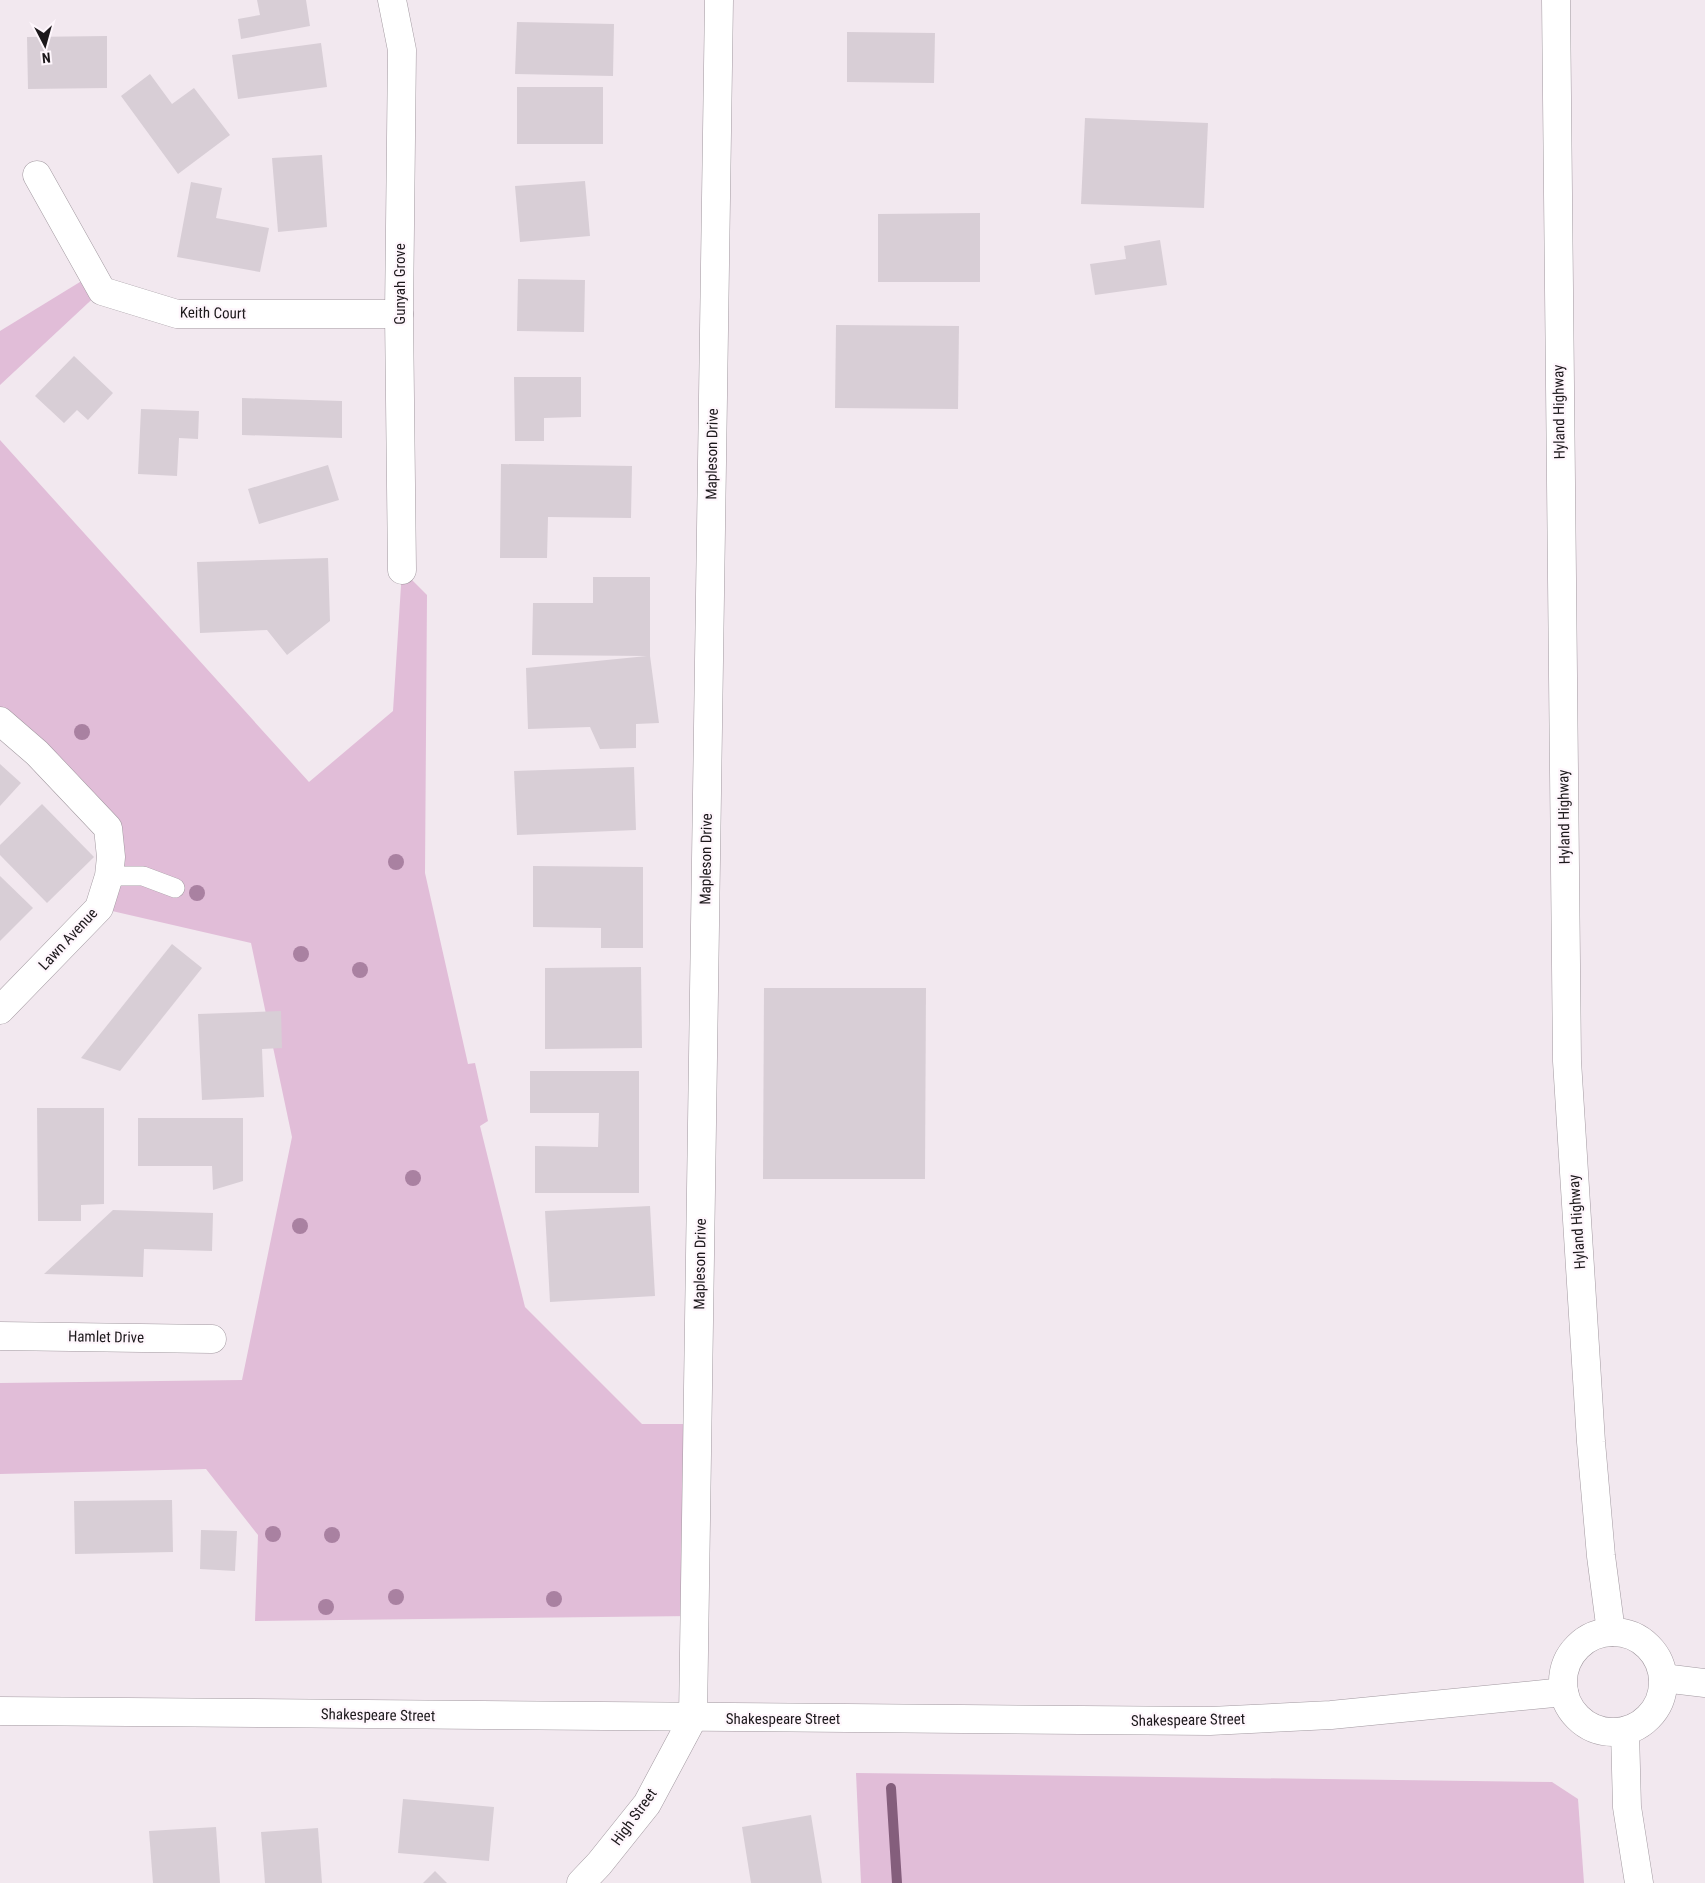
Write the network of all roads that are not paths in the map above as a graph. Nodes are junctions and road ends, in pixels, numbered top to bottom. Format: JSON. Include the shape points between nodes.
{"nodes":[{"id":1,"x":392,"y":0,"type":"edge"},
{"id":2,"x":719,"y":0,"type":"edge"},
{"id":3,"x":1556,"y":0,"type":"edge"},
{"id":4,"x":37,"y":175,"type":"dead end"},
{"id":5,"x":400,"y":314,"type":"junction"},
{"id":6,"x":402,"y":570,"type":"dead end"},
{"id":7,"x":0,"y":721,"type":"edge"},
{"id":8,"x":109,"y":876,"type":"junction"},
{"id":9,"x":175,"y":888,"type":"dead end"},
{"id":10,"x":0,"y":1010,"type":"edge"},
{"id":11,"x":0,"y":1336,"type":"edge"},
{"id":12,"x":212,"y":1339,"type":"dead end"},
{"id":13,"x":1611,"y":1632,"type":"junction"},
{"id":14,"x":1663,"y":1678,"type":"junction"},
{"id":15,"x":1705,"y":1683,"type":"edge"},
{"id":16,"x":1564,"y":1692,"type":"junction"},
{"id":17,"x":0,"y":1712,"type":"edge"},
{"id":18,"x":693,"y":1718,"type":"junction"},
{"id":19,"x":1625,"y":1731,"type":"junction"},
{"id":20,"x":581,"y":1883,"type":"edge"},
{"id":21,"x":1639,"y":1883,"type":"edge"}],
"edges":[{"from":1,"to":5,"type":"street","name":"Gunyah Grove","via":[[402,50]]},
{"from":2,"to":18,"type":"street","name":"Mapleson Drive"},
{"from":3,"to":13,"type":"street","name":"Hyland Highway","via":[[1567,1061],[1592,1442]]},
{"from":4,"to":5,"type":"street","name":"Keith Court","via":[[102,290],[177,314]]},
{"from":5,"to":6,"type":"street","name":"Gunyah Grove"},
{"from":7,"to":8,"type":"street","name":"Lawn Avenue","via":[[37,753],[108,828]]},
{"from":8,"to":9,"type":"lane","via":[[143,876]]},
{"from":8,"to":10,"type":"street","name":"Lawn Avenue","via":[[98,908]]},
{"from":11,"to":12,"type":"street","name":"Hamlet Drive"},
{"from":13,"to":14,"type":"street","via":[[1630,1635],[1647,1645],[1658,1660]]},
{"from":13,"to":16,"type":"street","via":[[1587,1639],[1578,1647],[1568,1660],[1563,1676]]},
{"from":14,"to":15,"type":"street"},
{"from":14,"to":19,"type":"street","via":[[1662,1696],[1654,1712],[1641,1724]]},
{"from":16,"to":18,"type":"street","name":"Shakespeare Street","via":[[1331,1715],[1210,1721]]},
{"from":16,"to":19,"type":"street","via":[[1569,1707],[1593,1728]]},
{"from":17,"to":18,"type":"street","name":"Shakespeare Street"},
{"from":18,"to":20,"type":"street","name":"High Street","via":[[647,1804]]},
{"from":19,"to":21,"type":"street","via":[[1627,1807]]}]}
